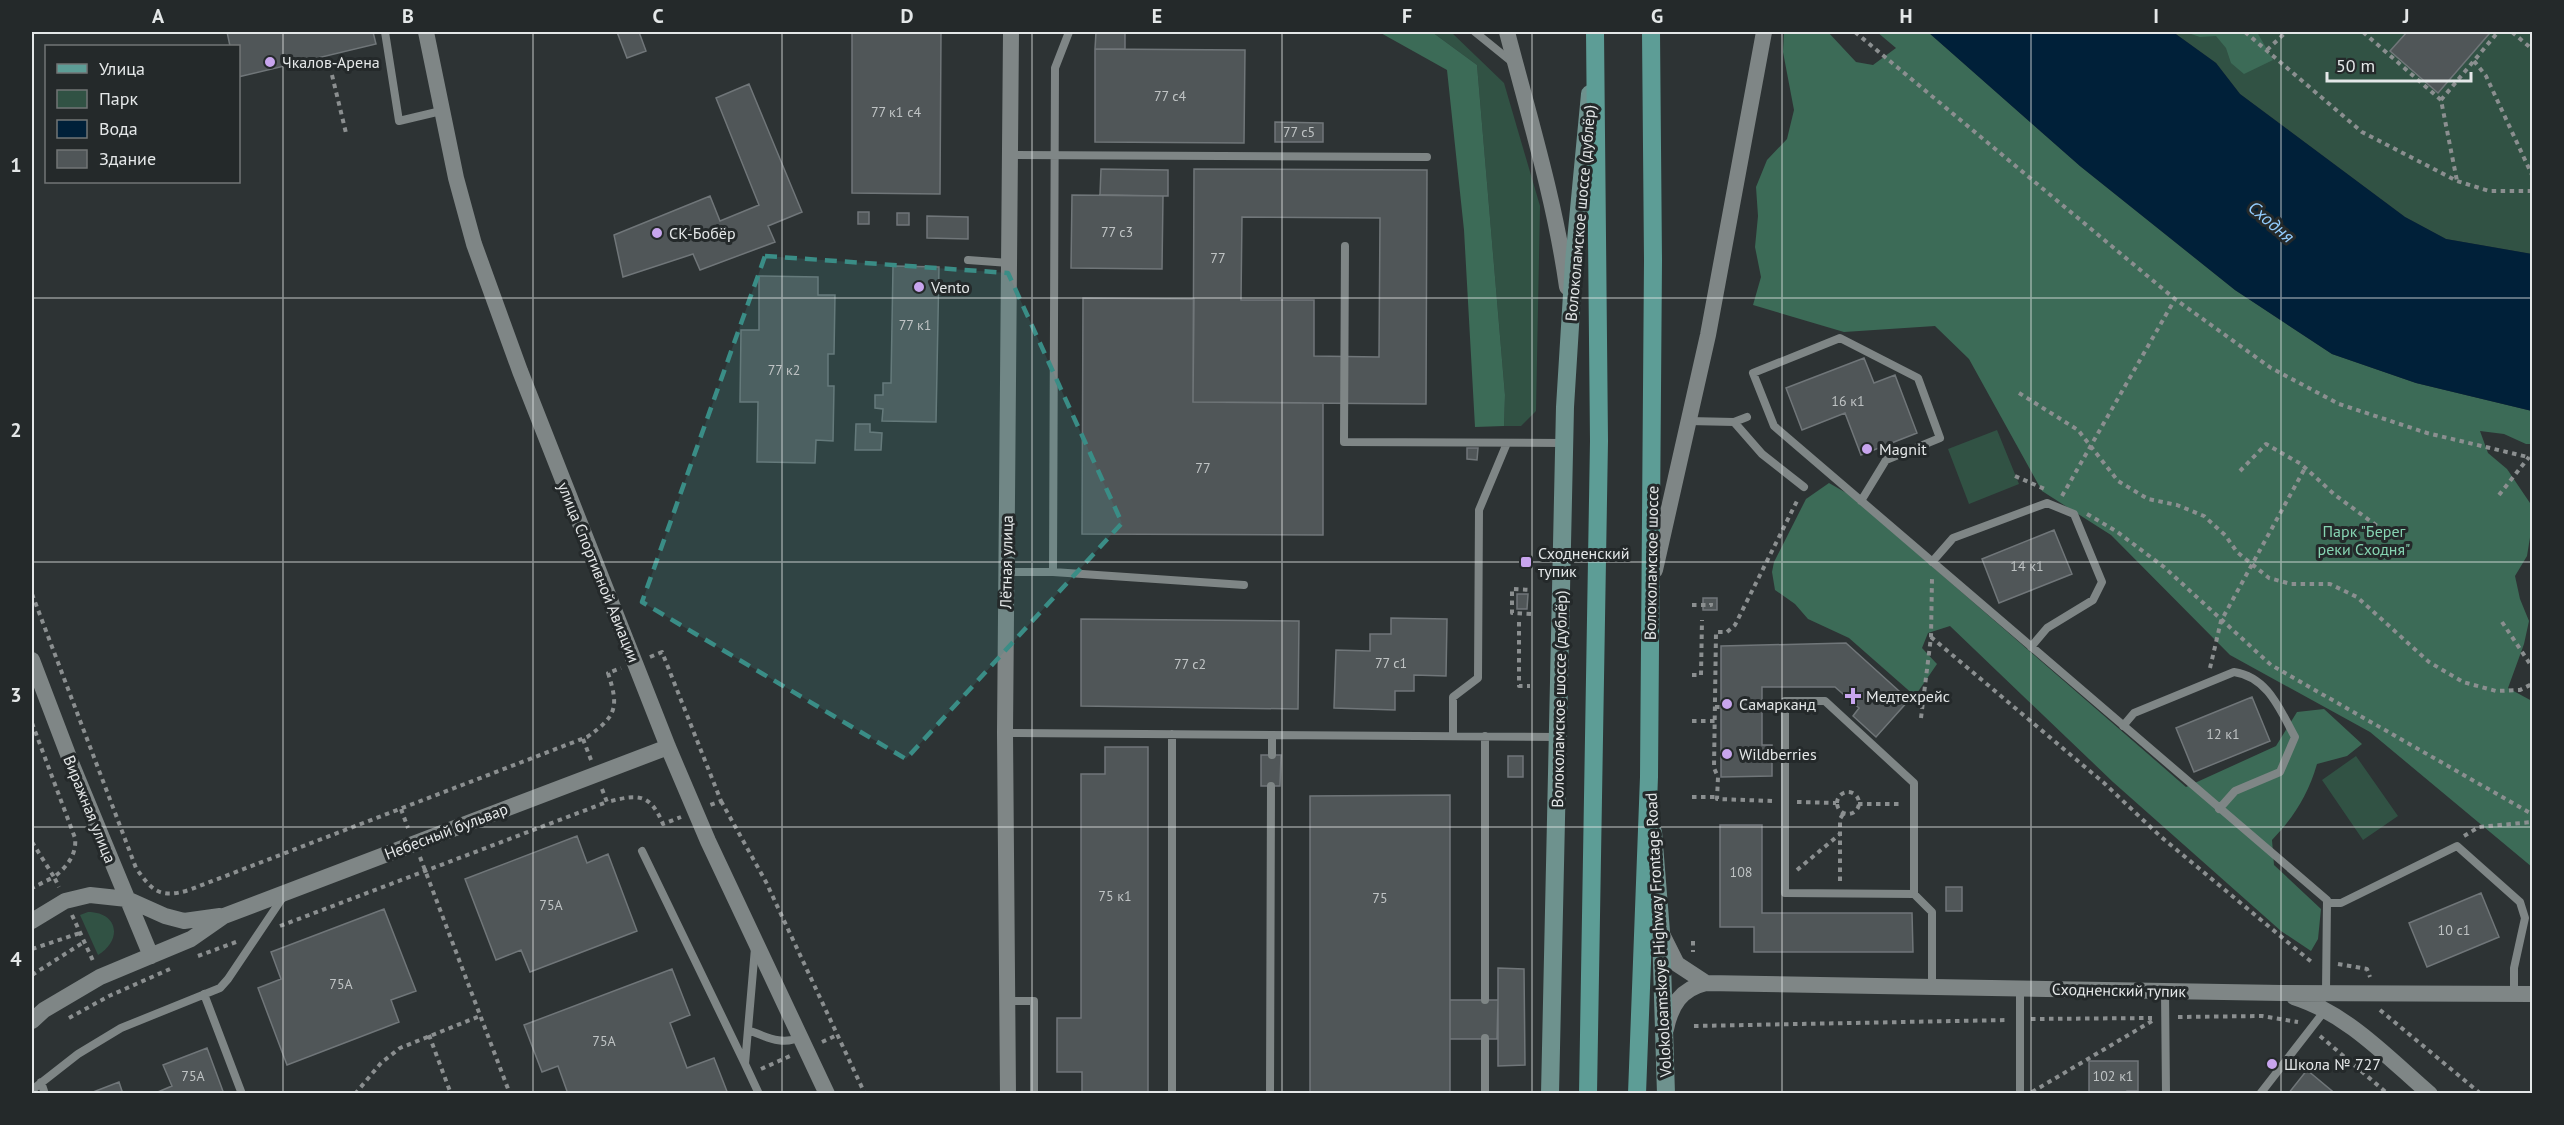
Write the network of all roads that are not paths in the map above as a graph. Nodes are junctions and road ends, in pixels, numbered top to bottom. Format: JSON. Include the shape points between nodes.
{"nodes":[{"id":1,"x":385,"y":32,"type":"edge"},
{"id":2,"x":426,"y":32,"type":"edge"},
{"id":3,"x":1011,"y":32,"type":"edge"},
{"id":4,"x":1069,"y":32,"type":"edge"},
{"id":5,"x":1475,"y":32,"type":"edge"},
{"id":6,"x":1507,"y":32,"type":"edge"},
{"id":7,"x":1595,"y":32,"type":"edge"},
{"id":8,"x":1651,"y":32,"type":"edge"},
{"id":9,"x":1764,"y":32,"type":"edge"},
{"id":10,"x":1595,"y":53,"type":"junction"},
{"id":11,"x":1516,"y":65,"type":"junction"},
{"id":12,"x":441,"y":111,"type":"junction"},
{"id":13,"x":1011,"y":155,"type":"junction"},
{"id":14,"x":1055,"y":155,"type":"junction"},
{"id":15,"x":1427,"y":157,"type":"dead end"},
{"id":16,"x":1345,"y":246,"type":"dead end"},
{"id":17,"x":968,"y":260,"type":"dead end"},
{"id":18,"x":1010,"y":262,"type":"junction"},
{"id":19,"x":1570,"y":329,"type":"junction"},
{"id":20,"x":1747,"y":417,"type":"dead end"},
{"id":21,"x":1689,"y":421,"type":"junction"},
{"id":22,"x":1734,"y":422,"type":"junction"},
{"id":23,"x":1507,"y":443,"type":"junction"},
{"id":24,"x":1564,"y":444,"type":"junction"},
{"id":25,"x":1804,"y":487,"type":"road end"},
{"id":26,"x":1861,"y":501,"type":"junction"},
{"id":27,"x":1932,"y":562,"type":"junction"},
{"id":28,"x":1006,"y":572,"type":"junction"},
{"id":29,"x":1053,"y":572,"type":"junction"},
{"id":30,"x":1244,"y":585,"type":"dead end"},
{"id":31,"x":1651,"y":589,"type":"junction"},
{"id":32,"x":2031,"y":647,"type":"junction"},
{"id":33,"x":32,"y":660,"type":"edge"},
{"id":34,"x":2123,"y":726,"type":"junction"},
{"id":35,"x":1005,"y":733,"type":"junction"},
{"id":36,"x":1172,"y":734,"type":"junction"},
{"id":37,"x":1272,"y":735,"type":"junction"},
{"id":38,"x":1453,"y":736,"type":"junction"},
{"id":39,"x":1485,"y":736,"type":"junction"},
{"id":40,"x":1558,"y":737,"type":"junction"},
{"id":41,"x":668,"y":747,"type":"junction"},
{"id":42,"x":1272,"y":755,"type":"dead end"},
{"id":43,"x":1649,"y":777,"type":"junction"},
{"id":44,"x":1271,"y":786,"type":"dead end"},
{"id":45,"x":2219,"y":809,"type":"junction"},
{"id":46,"x":642,"y":851,"type":"dead end"},
{"id":47,"x":286,"y":893,"type":"junction"},
{"id":48,"x":1914,"y":894,"type":"junction"},
{"id":49,"x":127,"y":898,"type":"junction"},
{"id":50,"x":2326,"y":903,"type":"junction"},
{"id":51,"x":224,"y":916,"type":"junction"},
{"id":52,"x":32,"y":921,"type":"edge"},
{"id":53,"x":1661,"y":932,"type":"junction"},
{"id":54,"x":756,"y":940,"type":"junction"},
{"id":55,"x":151,"y":956,"type":"junction"},
{"id":56,"x":1706,"y":983,"type":"junction"},
{"id":57,"x":1932,"y":986,"type":"junction"},
{"id":58,"x":2020,"y":988,"type":"junction"},
{"id":59,"x":2164,"y":991,"type":"junction"},
{"id":60,"x":2326,"y":991,"type":"junction"},
{"id":61,"x":2282,"y":993,"type":"junction"},
{"id":62,"x":204,"y":994,"type":"junction"},
{"id":63,"x":2514,"y":994,"type":"junction"},
{"id":64,"x":2532,"y":994,"type":"edge"},
{"id":65,"x":1485,"y":1000,"type":"dead end"},
{"id":66,"x":1007,"y":1001,"type":"junction"},
{"id":67,"x":2326,"y":1009,"type":"junction"},
{"id":68,"x":32,"y":1021,"type":"edge"},
{"id":69,"x":748,"y":1030,"type":"junction"},
{"id":70,"x":801,"y":1037,"type":"junction"},
{"id":71,"x":1485,"y":1038,"type":"dead end"},
{"id":72,"x":1665,"y":1038,"type":"junction"},
{"id":73,"x":745,"y":1064,"type":"junction"},
{"id":74,"x":41,"y":1082,"type":"junction"},
{"id":75,"x":32,"y":1090,"type":"edge"},
{"id":76,"x":45,"y":1094,"type":"edge"},
{"id":77,"x":242,"y":1094,"type":"edge"},
{"id":78,"x":759,"y":1094,"type":"edge"},
{"id":79,"x":827,"y":1094,"type":"edge"},
{"id":80,"x":1008,"y":1094,"type":"edge"},
{"id":81,"x":1034,"y":1094,"type":"edge"},
{"id":82,"x":1172,"y":1094,"type":"edge"},
{"id":83,"x":1270,"y":1094,"type":"edge"},
{"id":84,"x":1485,"y":1094,"type":"edge"},
{"id":85,"x":1550,"y":1094,"type":"edge"},
{"id":86,"x":1588,"y":1094,"type":"edge"},
{"id":87,"x":1637,"y":1094,"type":"edge"},
{"id":88,"x":1666,"y":1094,"type":"edge"},
{"id":89,"x":2020,"y":1094,"type":"edge"},
{"id":90,"x":2166,"y":1094,"type":"edge"},
{"id":91,"x":2260,"y":1094,"type":"edge"},
{"id":92,"x":2430,"y":1094,"type":"edge"}],
"edges":[{"from":1,"to":12,"type":"lane","via":[[399,121]]},
{"from":2,"to":12,"type":"street","name":"улица Спортивной Авиации"},
{"from":3,"to":13,"type":"street","name":"Лётная улица"},
{"from":4,"to":14,"type":"lane","via":[[1055,68]]},
{"from":5,"to":11,"type":"lane"},
{"from":6,"to":11,"type":"street"},
{"from":7,"to":10,"type":"main road"},
{"from":8,"to":31,"type":"main road","name":"Волоколамское шоссе"},
{"from":9,"to":21,"type":"street"},
{"from":10,"to":19,"type":"street","name":"Волоколамское шоссе (дублёр)"},
{"from":10,"to":86,"type":"main road","via":[[1599,441]]},
{"from":11,"to":19,"type":"street","via":[[1561,242]]},
{"from":12,"to":41,"type":"street","name":"улица Спортивной Авиации","via":[[474,244]]},
{"from":13,"to":14,"type":"lane"},
{"from":13,"to":18,"type":"street","name":"Лётная улица"},
{"from":14,"to":15,"type":"lane"},
{"from":14,"to":29,"type":"lane"},
{"from":16,"to":23,"type":"lane","via":[[1344,442]]},
{"from":17,"to":18,"type":"lane"},
{"from":18,"to":28,"type":"street","name":"Лётная улица"},
{"from":19,"to":24,"type":"street","name":"Волоколамское шоссе (дублёр)"},
{"from":20,"to":22,"type":"lane"},
{"from":21,"to":22,"type":"lane"},
{"from":21,"to":31,"type":"street"},
{"from":22,"to":25,"type":"lane","via":[[1762,454]]},
{"from":23,"to":24,"type":"lane"},
{"from":23,"to":38,"type":"lane","via":[[1479,510],[1478,678],[1453,697]]},
{"from":24,"to":40,"type":"street","name":"Волоколамское шоссе (дублёр)"},
{"from":26,"to":26,"type":"lane","via":[[1774,426],[1753,373],[1840,338],[1918,378],[1940,438],[1886,460]]},
{"from":26,"to":27,"type":"lane"},
{"from":27,"to":32,"type":"lane"},
{"from":27,"to":32,"type":"lane","via":[[1953,538],[2047,503],[2074,514],[2102,582],[2093,600],[2047,628]]},
{"from":28,"to":29,"type":"lane"},
{"from":28,"to":35,"type":"street","name":"Лётная улица"},
{"from":29,"to":30,"type":"lane"},
{"from":31,"to":43,"type":"main road","name":"Волоколамское шоссе"},
{"from":32,"to":34,"type":"lane"},
{"from":33,"to":49,"type":"street","name":"Виражная улица"},
{"from":34,"to":45,"type":"lane"},
{"from":34,"to":45,"type":"lane","via":[[2134,713],[2234,672],[2247,674],[2272,694],[2295,737],[2280,772],[2235,790]]},
{"from":35,"to":36,"type":"lane"},
{"from":35,"to":66,"type":"street","name":"Лётная улица"},
{"from":36,"to":37,"type":"lane"},
{"from":36,"to":82,"type":"lane"},
{"from":37,"to":38,"type":"lane"},
{"from":37,"to":42,"type":"lane"},
{"from":38,"to":39,"type":"lane"},
{"from":39,"to":40,"type":"lane"},
{"from":39,"to":65,"type":"lane"},
{"from":40,"to":85,"type":"street","name":"Волоколамское шоссе (дублёр)"},
{"from":41,"to":47,"type":"street","name":"Небесный бульвар"},
{"from":41,"to":54,"type":"street","name":"улица Спортивной Авиации","via":[[708,842]]},
{"from":43,"to":53,"type":"street","name":"Volokoloamskoye Highway Frontage Road"},
{"from":43,"to":87,"type":"main road","name":"Волоколамское шоссе"},
{"from":44,"to":83,"type":"lane"},
{"from":45,"to":50,"type":"lane"},
{"from":46,"to":73,"type":"lane"},
{"from":47,"to":51,"type":"street","name":"Небесный бульвар"},
{"from":47,"to":62,"type":"lane","via":[[224,984]]},
{"from":48,"to":48,"type":"lane","via":[[1914,783],[1825,701],[1785,701],[1785,893]]},
{"from":48,"to":57,"type":"lane","via":[[1932,912]]},
{"from":49,"to":51,"type":"street","name":"Небесный бульвар","via":[[184,921]]},
{"from":49,"to":52,"type":"street","name":"Небесный бульвар","via":[[90,895],[65,901]]},
{"from":49,"to":55,"type":"street","name":"Виражная улица"},
{"from":50,"to":60,"type":"lane"},
{"from":50,"to":63,"type":"lane","via":[[2341,903],[2457,846],[2520,902],[2525,918],[2514,968]]},
{"from":51,"to":55,"type":"street","name":"Небесный бульвар","via":[[191,939]]},
{"from":53,"to":56,"type":"street","via":[[1677,964]]},
{"from":53,"to":72,"type":"street","name":"Volokoloamskoye Highway Frontage Road"},
{"from":54,"to":69,"type":"lane"},
{"from":54,"to":70,"type":"street","name":"улица Спортивной Авиации"},
{"from":55,"to":68,"type":"street","name":"Небесный бульвар","via":[[100,976]]},
{"from":56,"to":57,"type":"street","name":"Сходненский тупик"},
{"from":56,"to":72,"type":"street","name":"Сходненский тупик","via":[[1678,998]]},
{"from":57,"to":58,"type":"street","name":"Сходненский тупик"},
{"from":58,"to":59,"type":"street","name":"Сходненский тупик"},
{"from":58,"to":89,"type":"lane"},
{"from":59,"to":61,"type":"street","name":"Сходненский тупик"},
{"from":59,"to":90,"type":"lane"},
{"from":60,"to":61,"type":"street","name":"Сходненский тупик"},
{"from":60,"to":63,"type":"street","name":"Сходненский тупик"},
{"from":61,"to":67,"type":"street"},
{"from":62,"to":74,"type":"lane","via":[[121,1028]]},
{"from":62,"to":77,"type":"lane"},
{"from":63,"to":64,"type":"street","name":"Сходненский тупик"},
{"from":66,"to":80,"type":"street","name":"Лётная улица"},
{"from":66,"to":81,"type":"lane","via":[[1034,1001]]},
{"from":67,"to":91,"type":"lane"},
{"from":67,"to":92,"type":"street"},
{"from":69,"to":70,"type":"lane","via":[[780,1042]]},
{"from":69,"to":73,"type":"lane"},
{"from":70,"to":79,"type":"street","name":"улица Спортивной Авиации"},
{"from":71,"to":84,"type":"lane"},
{"from":72,"to":88,"type":"street","name":"Volokoloamskoye Highway Frontage Road"},
{"from":73,"to":78,"type":"lane"},
{"from":74,"to":75,"type":"lane"},
{"from":74,"to":76,"type":"lane"}]}
